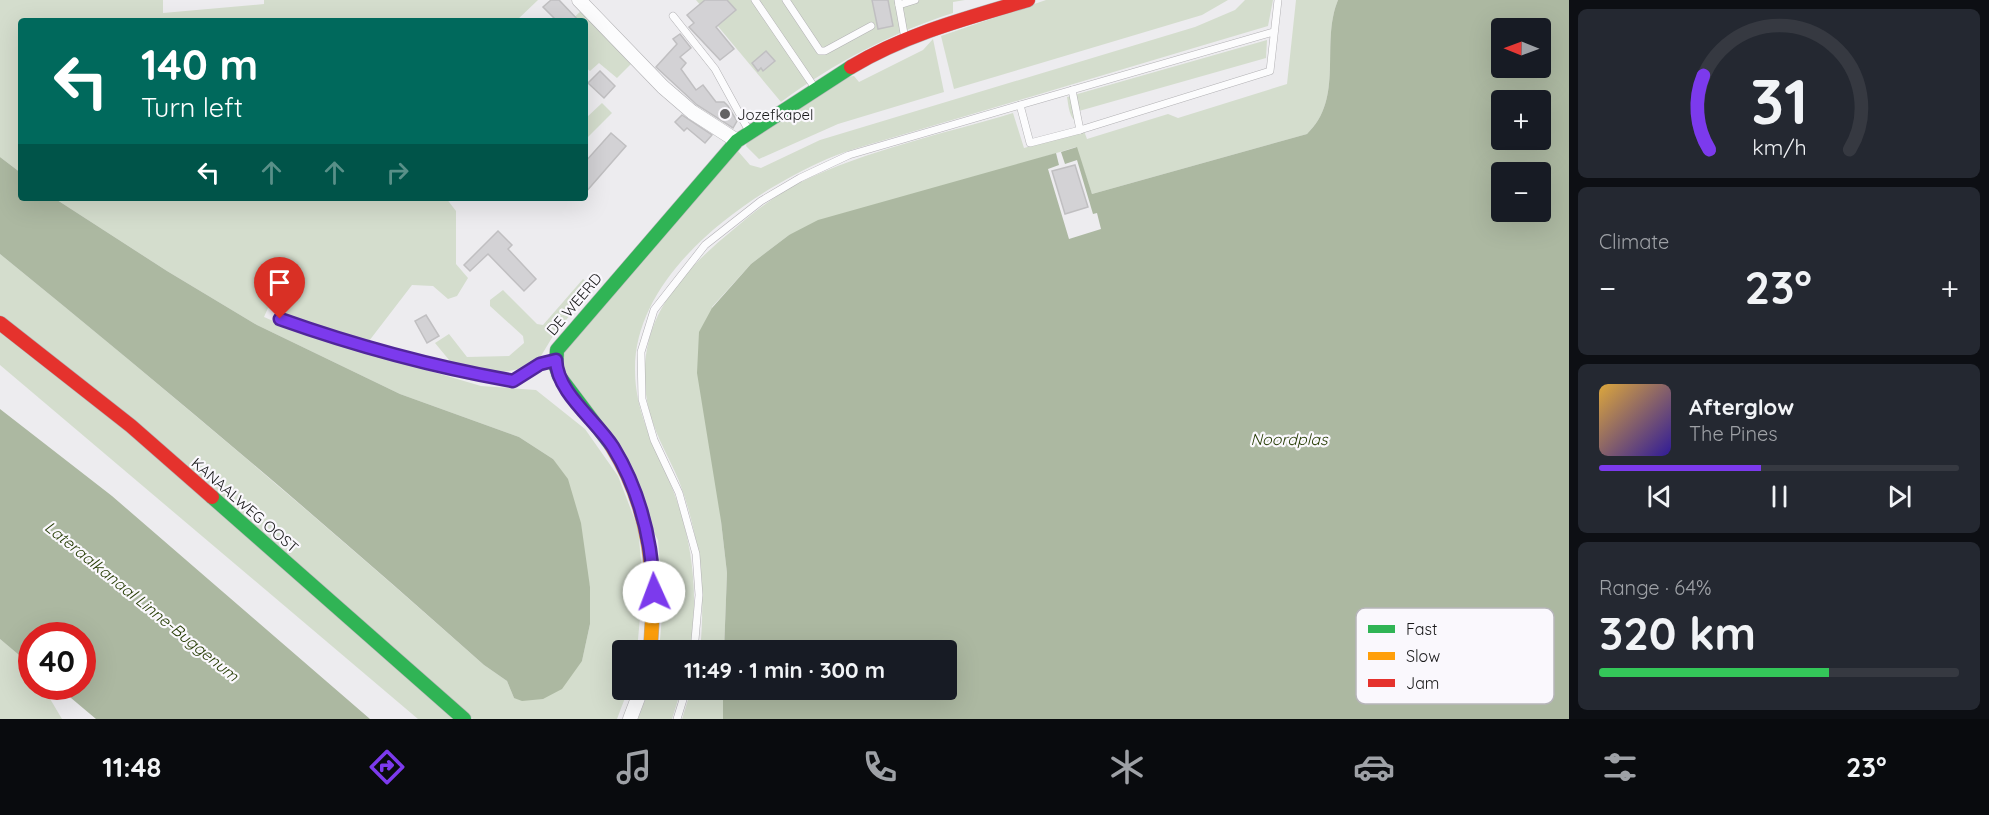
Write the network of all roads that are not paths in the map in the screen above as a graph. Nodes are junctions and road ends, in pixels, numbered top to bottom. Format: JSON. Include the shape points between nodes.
{"nodes":[{"id":1,"x":579,"y":0,"type":"edge"},
{"id":2,"x":755,"y":0,"type":"edge"},
{"id":3,"x":786,"y":0,"type":"edge"},
{"id":4,"x":915,"y":0,"type":"edge"},
{"id":5,"x":1028,"y":0,"type":"edge"},
{"id":6,"x":1278,"y":0,"type":"edge"},
{"id":7,"x":898,"y":2,"type":"edge"},
{"id":8,"x":1006,"y":3,"type":"edge"},
{"id":9,"x":673,"y":16,"type":"dead end"},
{"id":10,"x":871,"y":26,"type":"dead end"},
{"id":11,"x":1273,"y":32,"type":"junction"},
{"id":12,"x":904,"y":39,"type":"junction"},
{"id":13,"x":815,"y":88,"type":"junction"},
{"id":14,"x":1072,"y":90,"type":"junction"},
{"id":15,"x":1020,"y":105,"type":"junction"},
{"id":16,"x":1080,"y":130,"type":"junction"},
{"id":17,"x":749,"y":132,"type":"junction"},
{"id":18,"x":737,"y":141,"type":"junction"},
{"id":19,"x":280,"y":319,"type":"dead end"},
{"id":20,"x":0,"y":322,"type":"edge"},
{"id":21,"x":556,"y":360,"type":"junction"},
{"id":22,"x":651,"y":640,"type":"edge"},
{"id":23,"x":695,"y":640,"type":"edge"},
{"id":24,"x":637,"y":700,"type":"edge"},
{"id":25,"x":683,"y":700,"type":"edge"},
{"id":26,"x":464,"y":719,"type":"edge"},
{"id":27,"x":630,"y":719,"type":"edge"},
{"id":28,"x":677,"y":719,"type":"edge"}],
"edges":[{"from":1,"to":18,"type":"street","via":[[663,87]]},
{"from":2,"to":13,"type":"lane"},
{"from":3,"to":10,"type":"lane","via":[[820,51]]},
{"from":4,"to":7,"type":"lane"},
{"from":5,"to":8,"type":"street","name":"DE WEERD"},
{"from":6,"to":11,"type":"lane"},
{"from":7,"to":12,"type":"lane"},
{"from":8,"to":12,"type":"street","name":"DE WEERD"},
{"from":9,"to":17,"type":"lane","via":[[715,69]]},
{"from":11,"to":14,"type":"lane"},
{"from":11,"to":16,"type":"lane","via":[[1270,71]]},
{"from":12,"to":13,"type":"street","name":"DE WEERD"},
{"from":13,"to":17,"type":"street","name":"DE WEERD"},
{"from":14,"to":15,"type":"lane"},
{"from":14,"to":16,"type":"lane"},
{"from":15,"to":16,"type":"lane","via":[[1030,143]]},
{"from":15,"to":23,"type":"lane","via":[[849,156],[800,178],[761,201],[705,245],[654,309],[641,352],[642,399],[654,440],[679,493],[696,554],[699,596]]},
{"from":17,"to":18,"type":"street","name":"DE WEERD"},
{"from":18,"to":21,"type":"street","name":"DE WEERD","via":[[566,338]]},
{"from":19,"to":21,"type":"lane","via":[[341,341],[450,370],[513,381],[540,364]]},
{"from":20,"to":26,"type":"street","name":"KANAALWEG OOST","via":[[131,426]]},
{"from":21,"to":22,"type":"street","name":"DE WEERD","via":[[559,376],[613,447],[638,499],[653,553],[655,612]]},
{"from":24,"to":27,"type":"street"},
{"from":25,"to":28,"type":"lane"}]}
